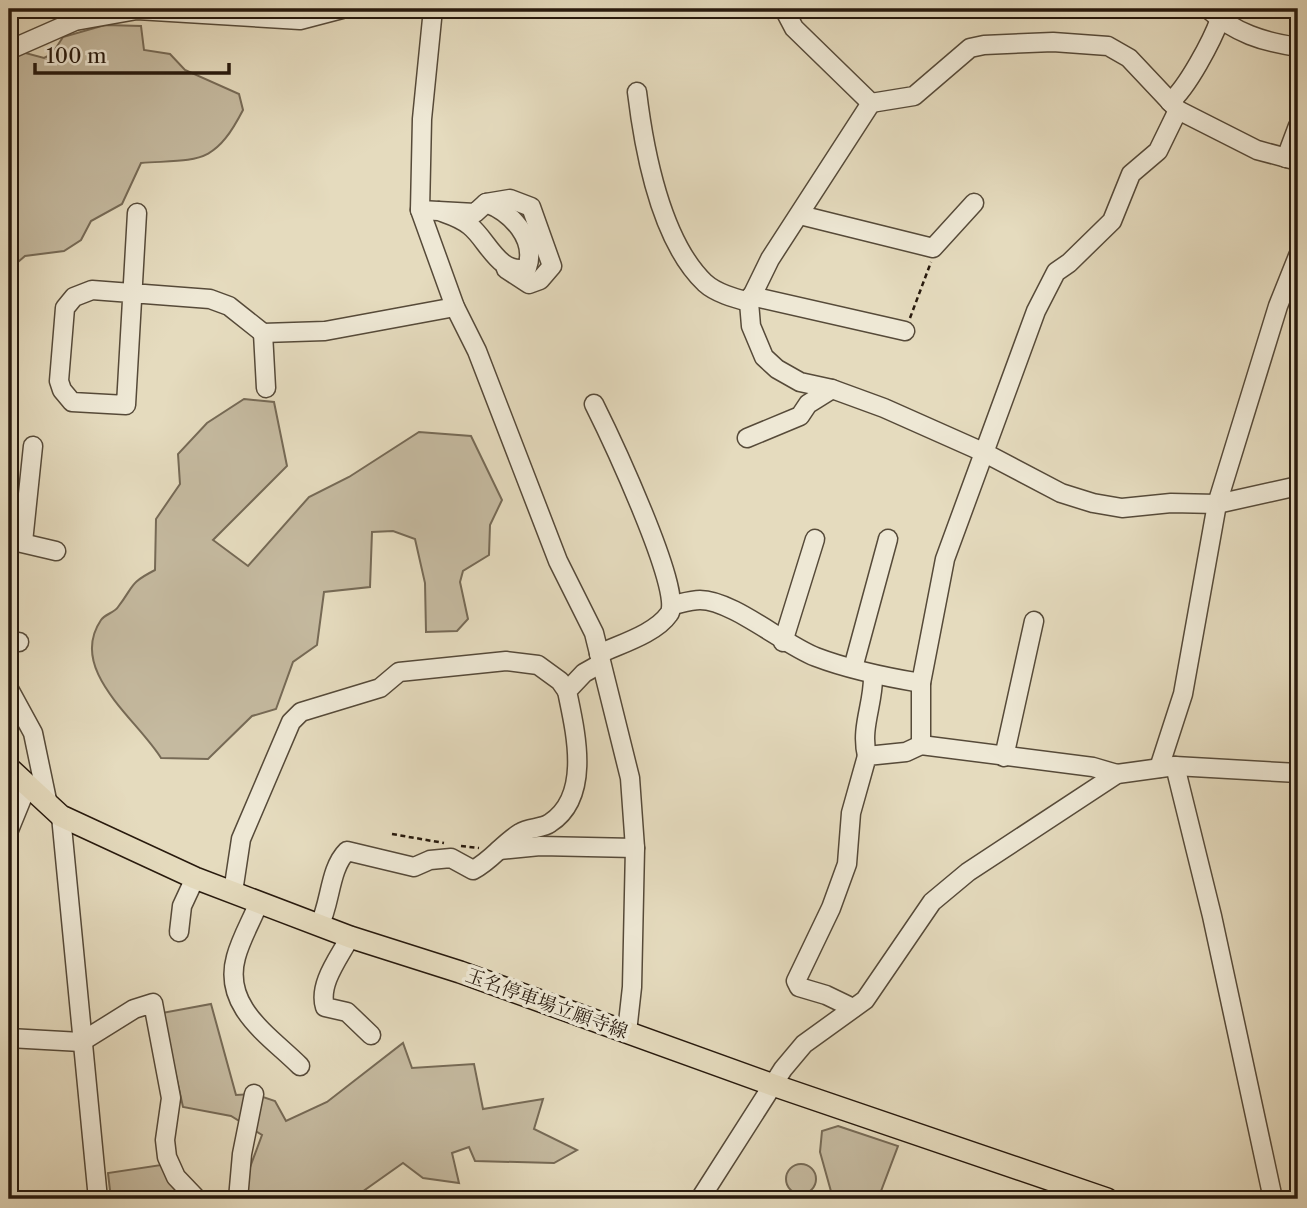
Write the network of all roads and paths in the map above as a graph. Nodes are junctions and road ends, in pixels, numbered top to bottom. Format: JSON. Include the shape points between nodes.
{"nodes":[{"id":1,"x":342,"y":9,"type":"edge"},
{"id":2,"x":433,"y":9,"type":"edge"},
{"id":3,"x":784,"y":9,"type":"edge"},
{"id":4,"x":90,"y":13,"type":"edge"},
{"id":5,"x":1214,"y":14,"type":"edge"},
{"id":6,"x":1298,"y":47,"type":"edge"},
{"id":7,"x":9,"y":50,"type":"edge"},
{"id":8,"x":637,"y":92,"type":"dead end"},
{"id":9,"x":871,"y":103,"type":"junction"},
{"id":10,"x":1174,"y":106,"type":"junction"},
{"id":11,"x":1298,"y":126,"type":"edge"},
{"id":12,"x":1292,"y":160,"type":"edge"},
{"id":13,"x":974,"y":203,"type":"dead end"},
{"id":14,"x":420,"y":210,"type":"junction"},
{"id":15,"x":439,"y":211,"type":"junction"},
{"id":16,"x":136,"y":213,"type":"dead end"},
{"id":17,"x":800,"y":215,"type":"junction"},
{"id":18,"x":933,"y":248,"type":"junction"},
{"id":19,"x":1298,"y":256,"type":"edge"},
{"id":20,"x":133,"y":294,"type":"junction"},
{"id":21,"x":750,"y":299,"type":"junction"},
{"id":22,"x":455,"y":307,"type":"junction"},
{"id":23,"x":905,"y":331,"type":"joint"},
{"id":24,"x":263,"y":333,"type":"junction"},
{"id":25,"x":267,"y":388,"type":"dead end"},
{"id":26,"x":832,"y":389,"type":"junction"},
{"id":27,"x":594,"y":404,"type":"dead end"},
{"id":28,"x":747,"y":438,"type":"dead end"},
{"id":29,"x":33,"y":446,"type":"dead end"},
{"id":30,"x":983,"y":452,"type":"junction"},
{"id":31,"x":1298,"y":486,"type":"edge"},
{"id":32,"x":1217,"y":503,"type":"junction"},
{"id":33,"x":816,"y":539,"type":"dead end"},
{"id":34,"x":888,"y":539,"type":"dead end"},
{"id":35,"x":16,"y":541,"type":"edge"},
{"id":36,"x":55,"y":551,"type":"dead end"},
{"id":37,"x":673,"y":604,"type":"junction"},
{"id":38,"x":1034,"y":621,"type":"dead end"},
{"id":39,"x":783,"y":642,"type":"junction"},
{"id":40,"x":599,"y":659,"type":"junction"},
{"id":41,"x":853,"y":668,"type":"junction"},
{"id":42,"x":873,"y":675,"type":"junction"},
{"id":43,"x":921,"y":683,"type":"junction"},
{"id":44,"x":9,"y":689,"type":"edge"},
{"id":45,"x":567,"y":691,"type":"junction"},
{"id":46,"x":921,"y":745,"type":"junction"},
{"id":47,"x":867,"y":755,"type":"junction"},
{"id":48,"x":1004,"y":757,"type":"junction"},
{"id":49,"x":1167,"y":767,"type":"junction"},
{"id":50,"x":9,"y":768,"type":"edge"},
{"id":51,"x":1298,"y":773,"type":"edge"},
{"id":52,"x":1117,"y":774,"type":"junction"},
{"id":53,"x":27,"y":786,"type":"junction"},
{"id":54,"x":47,"y":800,"type":"junction"},
{"id":55,"x":61,"y":816,"type":"junction"},
{"id":56,"x":9,"y":830,"type":"edge"},
{"id":57,"x":635,"y":848,"type":"junction"},
{"id":58,"x":497,"y":850,"type":"junction"},
{"id":59,"x":195,"y":878,"type":"junction"},
{"id":60,"x":233,"y":892,"type":"junction"},
{"id":61,"x":259,"y":902,"type":"junction"},
{"id":62,"x":319,"y":926,"type":"junction"},
{"id":63,"x":179,"y":932,"type":"dead end"},
{"id":64,"x":350,"y":937,"type":"junction"},
{"id":65,"x":853,"y":1008,"type":"junction"},
{"id":66,"x":627,"y":1032,"type":"junction"},
{"id":67,"x":371,"y":1035,"type":"dead end"},
{"id":68,"x":9,"y":1038,"type":"edge"},
{"id":69,"x":81,"y":1042,"type":"junction"},
{"id":70,"x":300,"y":1066,"type":"dead end"},
{"id":71,"x":773,"y":1085,"type":"junction"},
{"id":72,"x":254,"y":1094,"type":"dead end"},
{"id":73,"x":98,"y":1199,"type":"edge"},
{"id":74,"x":197,"y":1199,"type":"edge"},
{"id":75,"x":238,"y":1199,"type":"edge"},
{"id":76,"x":684,"y":1199,"type":"edge"},
{"id":77,"x":694,"y":1199,"type":"edge"},
{"id":78,"x":700,"y":1199,"type":"edge"},
{"id":79,"x":1107,"y":1199,"type":"edge"},
{"id":80,"x":1273,"y":1199,"type":"edge"}],
"edges":[{"from":1,"to":4,"type":"street","via":[[300,20],[137,10]]},
{"from":2,"to":14,"type":"street","via":[[422,119]]},
{"from":3,"to":9,"type":"street","via":[[794,29]]},
{"from":4,"to":7,"type":"street"},
{"from":5,"to":6,"type":"street","via":[[1254,39]]},
{"from":5,"to":10,"type":"street","via":[[1211,42]]},
{"from":8,"to":21,"type":"street","via":[[662,208],[678,247],[706,284],[729,297]]},
{"from":9,"to":10,"type":"street","via":[[914,96],[970,48],[1053,42],[1108,46],[1129,58]]},
{"from":9,"to":17,"type":"street"},
{"from":10,"to":12,"type":"street","via":[[1257,150]]},
{"from":10,"to":30,"type":"street","via":[[1157,151],[1131,174],[1112,221],[1056,272],[1044,290]]},
{"from":11,"to":12,"type":"street"},
{"from":13,"to":18,"type":"street"},
{"from":14,"to":15,"type":"street"},
{"from":14,"to":22,"type":"street"},
{"from":15,"to":15,"type":"street","via":[[475,213],[486,203],[510,214],[520,227],[527,268],[520,270],[498,258],[473,228]]},
{"from":16,"to":20,"type":"street"},
{"from":17,"to":18,"type":"street"},
{"from":17,"to":21,"type":"street"},
{"from":18,"to":23,"type":"path"},
{"from":19,"to":32,"type":"street"},
{"from":20,"to":20,"type":"street","via":[[92,290],[74,297],[65,308],[59,381],[72,402],[125,405]]},
{"from":20,"to":24,"type":"street","via":[[210,299],[229,306]]},
{"from":21,"to":23,"type":"street"},
{"from":21,"to":26,"type":"street","via":[[751,326],[764,357],[800,382]]},
{"from":22,"to":24,"type":"street","via":[[325,331]]},
{"from":22,"to":40,"type":"street","via":[[477,351],[558,561],[594,633]]},
{"from":24,"to":25,"type":"street"},
{"from":26,"to":28,"type":"street","via":[[808,404],[800,416]]},
{"from":26,"to":30,"type":"street"},
{"from":27,"to":37,"type":"street","via":[[658,548]]},
{"from":29,"to":35,"type":"street"},
{"from":30,"to":32,"type":"street","via":[[1061,493],[1093,503],[1122,508]]},
{"from":30,"to":43,"type":"street","via":[[945,559]]},
{"from":31,"to":32,"type":"street"},
{"from":32,"to":49,"type":"street"},
{"from":33,"to":39,"type":"street"},
{"from":34,"to":41,"type":"street"},
{"from":35,"to":36,"type":"street"},
{"from":37,"to":39,"type":"street","via":[[701,600],[724,606]]},
{"from":37,"to":40,"type":"street","via":[[670,614],[657,624]]},
{"from":38,"to":48,"type":"street"},
{"from":39,"to":41,"type":"street"},
{"from":40,"to":45,"type":"street"},
{"from":40,"to":57,"type":"street","via":[[630,778]]},
{"from":41,"to":42,"type":"street"},
{"from":42,"to":43,"type":"street"},
{"from":42,"to":47,"type":"street","via":[[864,724]]},
{"from":43,"to":46,"type":"street"},
{"from":44,"to":54,"type":"street","via":[[33,733]]},
{"from":45,"to":58,"type":"street","via":[[579,757],[567,807],[550,824],[523,831]]},
{"from":45,"to":60,"type":"street","via":[[538,666],[506,661],[399,672],[380,688],[301,712],[291,722],[241,839]]},
{"from":46,"to":47,"type":"street"},
{"from":46,"to":48,"type":"street"},
{"from":47,"to":65,"type":"street","via":[[850,813],[847,864],[796,981],[799,988]]},
{"from":48,"to":52,"type":"street"},
{"from":49,"to":51,"type":"street"},
{"from":49,"to":52,"type":"street"},
{"from":49,"to":80,"type":"street","via":[[1212,916]]},
{"from":50,"to":53,"type":"main road","name":"玉名停車場立願寺線"},
{"from":52,"to":65,"type":"street","via":[[942,891],[865,1000]]},
{"from":53,"to":54,"type":"main road","name":"玉名停車場立願寺線"},
{"from":53,"to":56,"type":"street"},
{"from":54,"to":55,"type":"main road","name":"玉名停車場立願寺線"},
{"from":55,"to":59,"type":"main road","name":"玉名停車場立願寺線"},
{"from":55,"to":69,"type":"street"},
{"from":57,"to":58,"type":"street"},
{"from":57,"to":66,"type":"street"},
{"from":58,"to":62,"type":"street","via":[[473,870],[452,858],[414,867],[347,851],[337,867]]},
{"from":59,"to":60,"type":"main road","name":"玉名停車場立願寺線"},
{"from":59,"to":63,"type":"street","via":[[182,906]]},
{"from":60,"to":61,"type":"main road","name":"玉名停車場立願寺線"},
{"from":61,"to":62,"type":"main road","name":"玉名停車場立願寺線"},
{"from":61,"to":70,"type":"street","via":[[236,958],[234,988],[249,1020]]},
{"from":62,"to":64,"type":"main road","name":"玉名停車場立願寺線"},
{"from":64,"to":66,"type":"main road","name":"玉名停車場立願寺線"},
{"from":64,"to":67,"type":"street","via":[[322,997],[325,1007],[347,1012]]},
{"from":65,"to":71,"type":"street","via":[[804,1044]]},
{"from":66,"to":71,"type":"main road","name":"玉名停車場立願寺線"},
{"from":68,"to":69,"type":"street"},
{"from":69,"to":73,"type":"street"},
{"from":69,"to":74,"type":"street","via":[[134,1009],[153,1003],[171,1098],[167,1157],[176,1177]]},
{"from":71,"to":78,"type":"street"},
{"from":71,"to":79,"type":"main road","name":"玉名停車場立願寺線"},
{"from":72,"to":75,"type":"street"},
{"from":76,"to":77,"type":"street"}]}
